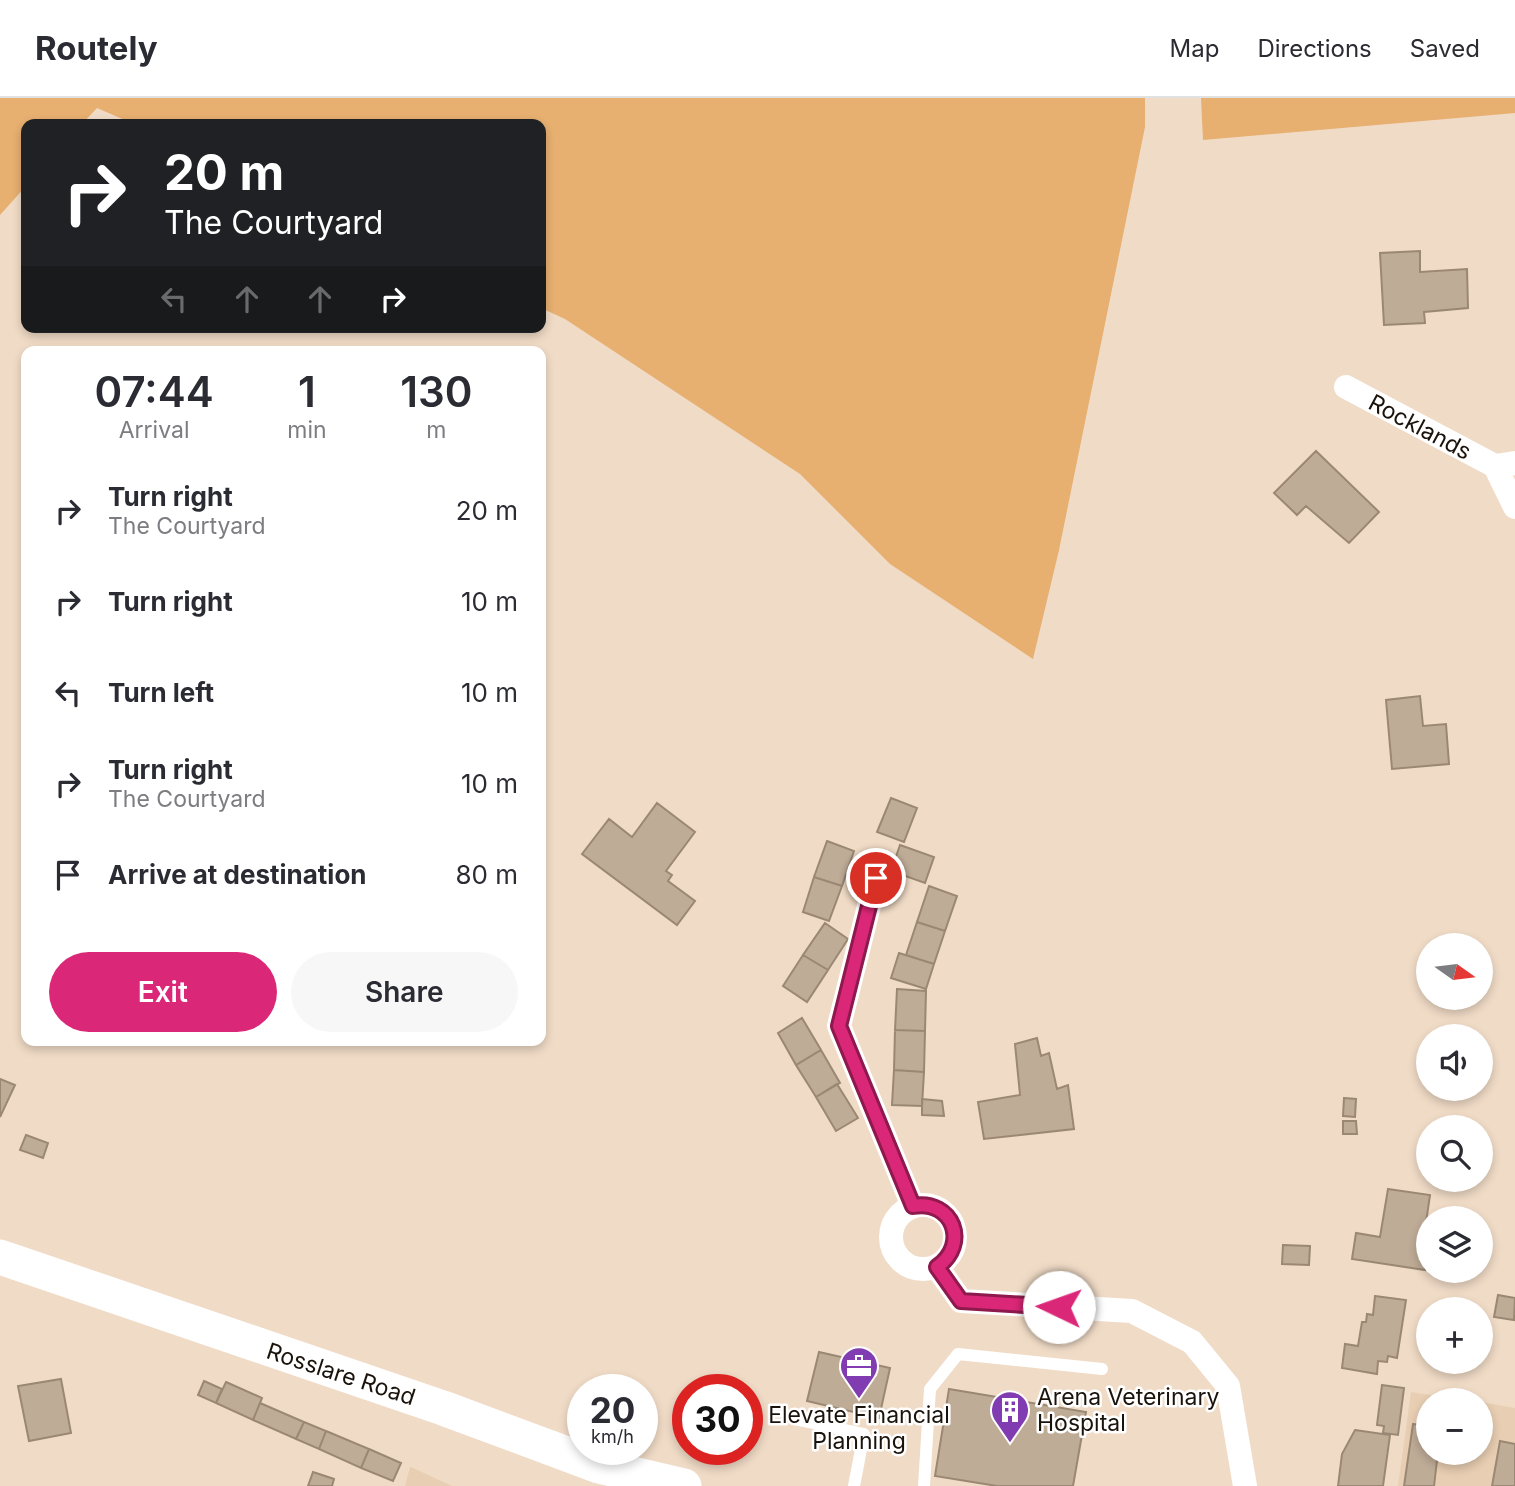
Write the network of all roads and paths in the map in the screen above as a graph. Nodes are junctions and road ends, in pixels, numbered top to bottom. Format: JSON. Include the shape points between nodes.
{"nodes":[{"id":1,"x":1346,"y":387,"type":"dead end"},
{"id":2,"x":1505,"y":465,"type":"edge"},
{"id":3,"x":1515,"y":507,"type":"edge"},
{"id":4,"x":876,"y":878,"type":"dead end"},
{"id":5,"x":913,"y":1206,"type":"junction"},
{"id":6,"x":0,"y":1257,"type":"edge"},
{"id":7,"x":937,"y":1267,"type":"junction"},
{"id":8,"x":1102,"y":1369,"type":"dead end"},
{"id":9,"x":794,"y":1419,"type":"dead end"},
{"id":10,"x":684,"y":1486,"type":"edge"},
{"id":11,"x":854,"y":1486,"type":"edge"},
{"id":12,"x":924,"y":1486,"type":"edge"},
{"id":13,"x":1245,"y":1486,"type":"edge"}],
"edges":[{"from":1,"to":2,"type":"street","name":"Rocklands"},
{"from":2,"to":3,"type":"street","name":"Rocklands"},
{"from":4,"to":5,"type":"street","via":[[839,1026]]},
{"from":5,"to":7,"type":"street","via":[[934,1206],[951,1220],[952,1252]]},
{"from":5,"to":7,"type":"street","via":[[896,1218],[890,1238],[893,1249],[898,1258],[916,1269]]},
{"from":6,"to":10,"type":"main road","name":"Rosslare Road","via":[[599,1466]]},
{"from":7,"to":13,"type":"street","via":[[961,1301],[1132,1311],[1192,1342],[1228,1386]]},
{"from":8,"to":12,"type":"lane","via":[[958,1354],[930,1389]]},
{"from":9,"to":11,"type":"lane","via":[[864,1434]]}]}
